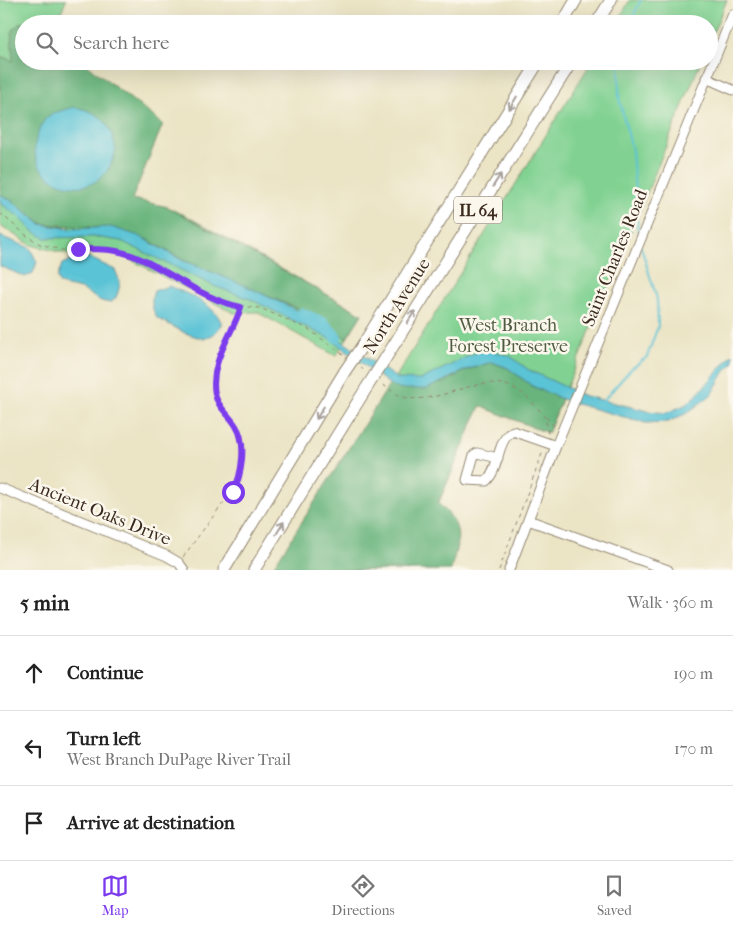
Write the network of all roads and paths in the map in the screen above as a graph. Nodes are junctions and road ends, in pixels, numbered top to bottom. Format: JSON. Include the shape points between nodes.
{"nodes":[{"id":1,"x":576,"y":0,"type":"edge"},
{"id":2,"x":611,"y":0,"type":"edge"},
{"id":3,"x":733,"y":14,"type":"edge"},
{"id":4,"x":567,"y":15,"type":"edge"},
{"id":5,"x":602,"y":15,"type":"edge"},
{"id":6,"x":718,"y":50,"type":"edge"},
{"id":7,"x":533,"y":70,"type":"edge"},
{"id":8,"x":566,"y":70,"type":"edge"},
{"id":9,"x":709,"y":70,"type":"edge"},
{"id":10,"x":706,"y":78,"type":"junction"},
{"id":11,"x":733,"y":90,"type":"edge"},
{"id":12,"x":0,"y":213,"type":"edge"},
{"id":13,"x":241,"y":307,"type":"junction"},
{"id":14,"x":344,"y":356,"type":"dead end"},
{"id":15,"x":359,"y":367,"type":"dead end"},
{"id":16,"x":369,"y":374,"type":"dead end"},
{"id":17,"x":546,"y":417,"type":"dead end"},
{"id":18,"x":561,"y":434,"type":"junction"},
{"id":19,"x":556,"y":446,"type":"junction"},
{"id":20,"x":498,"y":458,"type":"dead end"},
{"id":21,"x":0,"y":488,"type":"edge"},
{"id":22,"x":528,"y":520,"type":"junction"},
{"id":23,"x":182,"y":567,"type":"edge"},
{"id":24,"x":224,"y":570,"type":"edge"},
{"id":25,"x":254,"y":570,"type":"edge"},
{"id":26,"x":509,"y":570,"type":"edge"},
{"id":27,"x":668,"y":570,"type":"edge"}],
"edges":[{"from":1,"to":4,"type":"main road"},
{"from":2,"to":5,"type":"main road"},
{"from":3,"to":6,"type":"street","name":"Saint Charles Road"},
{"from":7,"to":24,"type":"main road","name":"North Avenue","number":"IL 64","one_way":true,"bridge":true},
{"from":25,"to":8,"type":"main road","name":"North Avenue","number":"IL 64","one_way":true,"bridge":true},
{"from":9,"to":10,"type":"street","name":"Saint Charles Road"},
{"from":10,"to":11,"type":"street"},
{"from":10,"to":18,"type":"street","name":"Saint Charles Road"},
{"from":12,"to":13,"type":"path","via":[[27,236],[49,248],[120,251]]},
{"from":13,"to":14,"type":"path","via":[[260,308],[308,329]]},
{"from":13,"to":23,"type":"path","via":[[219,357],[214,387],[218,402],[238,430],[242,456],[238,483]]},
{"from":15,"to":16,"type":"path"},
{"from":17,"to":18,"type":"path"},
{"from":18,"to":19,"type":"street","name":"Saint Charles Road"},
{"from":19,"to":20,"type":"street","via":[[513,431],[506,436]]},
{"from":19,"to":22,"type":"street","name":"Saint Charles Road"},
{"from":21,"to":23,"type":"street","name":"Ancient Oaks Drive","via":[[167,556]]},
{"from":22,"to":26,"type":"street","name":"Saint Charles Road"},
{"from":22,"to":27,"type":"street"}]}
